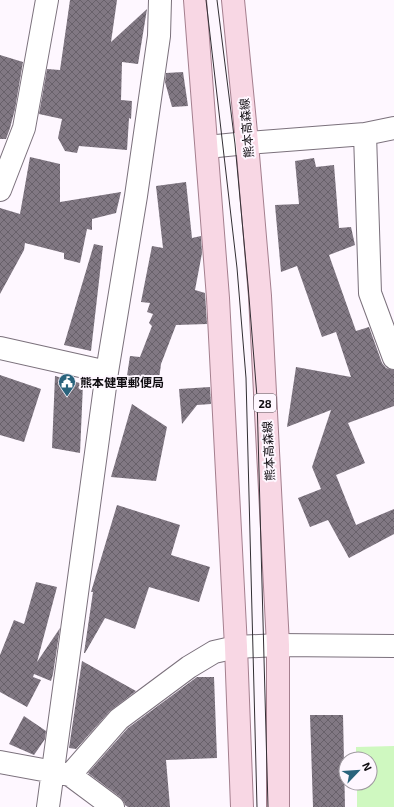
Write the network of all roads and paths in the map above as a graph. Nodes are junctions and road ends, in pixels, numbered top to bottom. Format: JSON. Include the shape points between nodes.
{"nodes":[{"id":1,"x":47,"y":0,"type":"edge"},
{"id":2,"x":160,"y":0,"type":"edge"},
{"id":3,"x":195,"y":0,"type":"edge"},
{"id":4,"x":233,"y":0,"type":"edge"},
{"id":5,"x":394,"y":128,"type":"edge"},
{"id":6,"x":365,"y":134,"type":"junction"},
{"id":7,"x":247,"y":143,"type":"junction"},
{"id":8,"x":207,"y":147,"type":"junction"},
{"id":9,"x":0,"y":190,"type":"edge"},
{"id":10,"x":0,"y":348,"type":"edge"},
{"id":11,"x":394,"y":358,"type":"edge"},
{"id":12,"x":107,"y":372,"type":"junction"},
{"id":13,"x":278,"y":645,"type":"junction"},
{"id":14,"x":394,"y":646,"type":"edge"},
{"id":15,"x":236,"y":647,"type":"junction"},
{"id":16,"x":0,"y":762,"type":"edge"},
{"id":17,"x":61,"y":773,"type":"junction"},
{"id":18,"x":48,"y":807,"type":"edge"},
{"id":19,"x":113,"y":807,"type":"edge"},
{"id":20,"x":242,"y":807,"type":"edge"},
{"id":21,"x":278,"y":807,"type":"edge"}],
"edges":[{"from":1,"to":9,"type":"street","via":[[24,128]]},
{"from":2,"to":12,"type":"street","via":[[159,36]]},
{"from":3,"to":8,"type":"main road"},
{"from":4,"to":7,"type":"main road","name":"熊本高森線","number":"28"},
{"from":5,"to":6,"type":"street"},
{"from":6,"to":7,"type":"street"},
{"from":6,"to":11,"type":"street","via":[[370,293]]},
{"from":7,"to":8,"type":"street"},
{"from":7,"to":13,"type":"main road","name":"熊本高森線","number":"28","via":[[260,296]]},
{"from":8,"to":15,"type":"main road","via":[[218,298]]},
{"from":10,"to":12,"type":"street"},
{"from":12,"to":17,"type":"street"},
{"from":13,"to":14,"type":"street"},
{"from":13,"to":15,"type":"street"},
{"from":13,"to":21,"type":"main road","name":"熊本高森線","number":"28"},
{"from":15,"to":17,"type":"street","via":[[214,652],[189,667],[119,719]]},
{"from":15,"to":20,"type":"main road"},
{"from":16,"to":17,"type":"street"},
{"from":17,"to":18,"type":"street"},
{"from":17,"to":19,"type":"street"}]}
